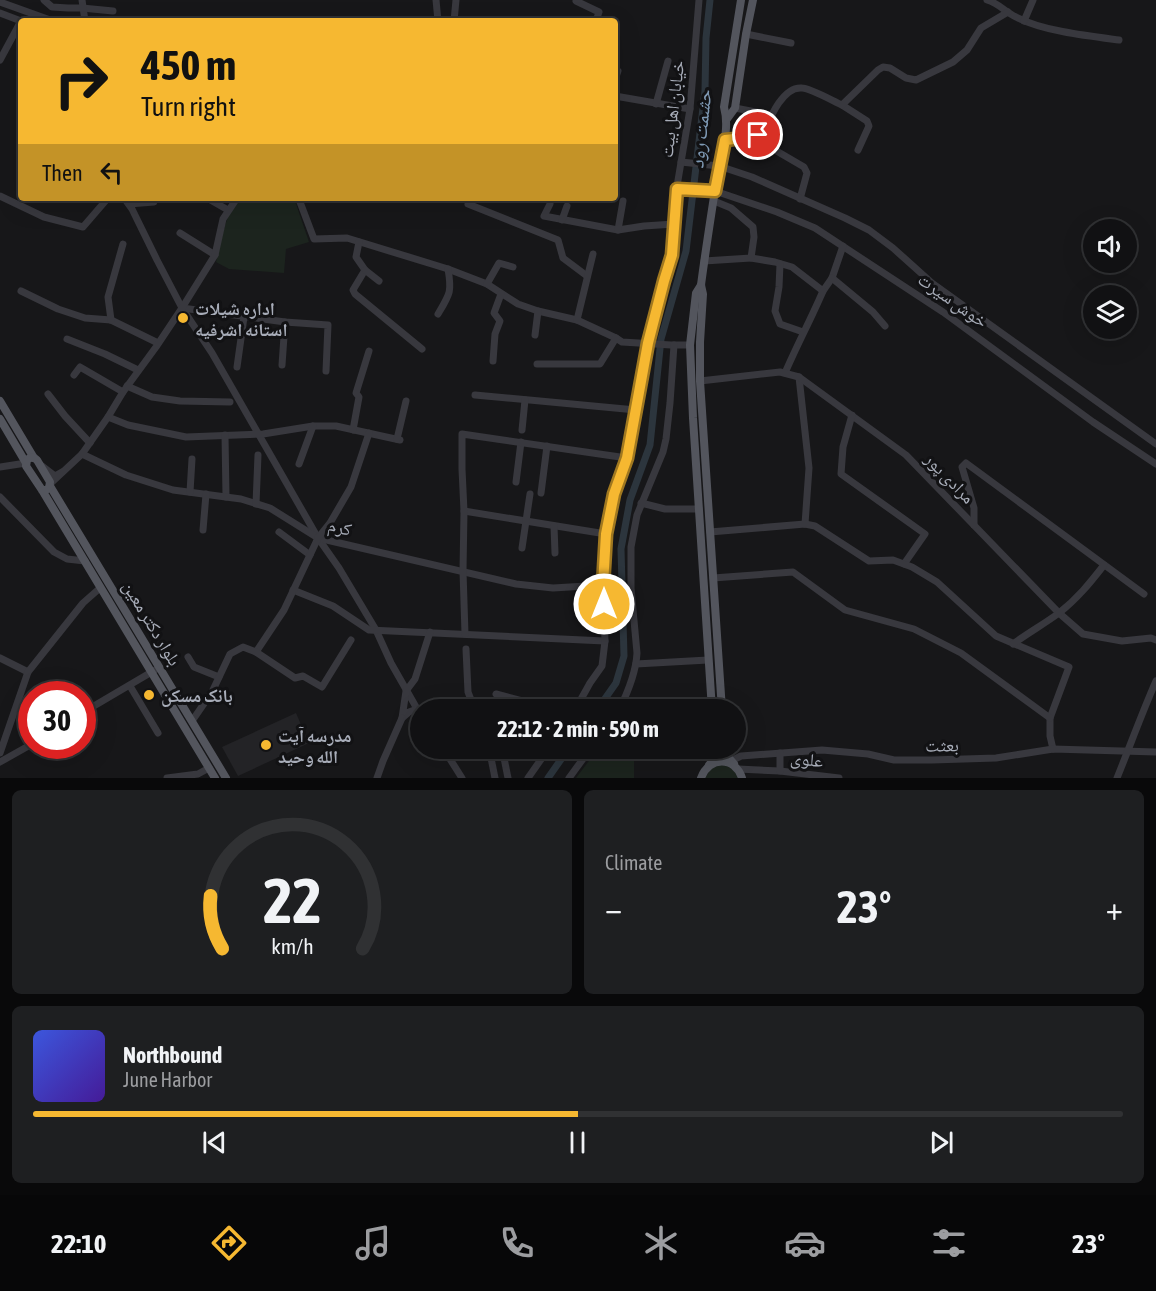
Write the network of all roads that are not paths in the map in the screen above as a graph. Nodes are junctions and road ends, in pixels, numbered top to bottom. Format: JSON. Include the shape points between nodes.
{"nodes":[{"id":1,"x":44,"y":0,"type":"edge"},
{"id":2,"x":436,"y":0,"type":"edge"},
{"id":3,"x":456,"y":0,"type":"edge"},
{"id":4,"x":699,"y":0,"type":"edge"},
{"id":5,"x":741,"y":0,"type":"edge"},
{"id":6,"x":753,"y":0,"type":"edge"},
{"id":7,"x":987,"y":0,"type":"edge"},
{"id":8,"x":1033,"y":0,"type":"edge"},
{"id":9,"x":576,"y":1,"type":"edge"},
{"id":10,"x":0,"y":2,"type":"edge"},
{"id":11,"x":82,"y":4,"type":"edge"},
{"id":12,"x":113,"y":11,"type":"dead end"},
{"id":13,"x":1008,"y":12,"type":"junction"},
{"id":14,"x":0,"y":13,"type":"edge"},
{"id":15,"x":45,"y":18,"type":"edge"},
{"id":16,"x":438,"y":18,"type":"edge"},
{"id":17,"x":454,"y":18,"type":"edge"},
{"id":18,"x":597,"y":18,"type":"edge"},
{"id":19,"x":18,"y":20,"type":"edge"},
{"id":20,"x":1024,"y":21,"type":"junction"},
{"id":21,"x":18,"y":27,"type":"edge"},
{"id":22,"x":746,"y":34,"type":"junction"},
{"id":23,"x":1119,"y":40,"type":"dead end"},
{"id":24,"x":791,"y":43,"type":"dead end"},
{"id":25,"x":0,"y":60,"type":"edge"},
{"id":26,"x":668,"y":61,"type":"dead end"},
{"id":27,"x":618,"y":97,"type":"edge"},
{"id":28,"x":656,"y":104,"type":"junction"},
{"id":29,"x":842,"y":105,"type":"junction"},
{"id":30,"x":735,"y":108,"type":"junction"},
{"id":31,"x":690,"y":109,"type":"junction"},
{"id":32,"x":761,"y":112,"type":"dead end"},
{"id":33,"x":727,"y":119,"type":"junction"},
{"id":34,"x":758,"y":135,"type":"junction"},
{"id":35,"x":725,"y":140,"type":"junction"},
{"id":36,"x":858,"y":150,"type":"dead end"},
{"id":37,"x":681,"y":158,"type":"junction"},
{"id":38,"x":719,"y":166,"type":"junction"},
{"id":39,"x":677,"y":189,"type":"junction"},
{"id":40,"x":715,"y":191,"type":"junction"},
{"id":41,"x":0,"y":196,"type":"edge"},
{"id":42,"x":800,"y":199,"type":"junction"},
{"id":43,"x":105,"y":201,"type":"edge"},
{"id":44,"x":127,"y":201,"type":"edge"},
{"id":45,"x":154,"y":201,"type":"edge"},
{"id":46,"x":212,"y":201,"type":"edge"},
{"id":47,"x":235,"y":201,"type":"edge"},
{"id":48,"x":299,"y":201,"type":"edge"},
{"id":49,"x":623,"y":201,"type":"dead end"},
{"id":50,"x":714,"y":201,"type":"junction"},
{"id":51,"x":468,"y":204,"type":"dead end"},
{"id":52,"x":550,"y":204,"type":"dead end"},
{"id":53,"x":567,"y":206,"type":"dead end"},
{"id":54,"x":228,"y":210,"type":"junction"},
{"id":55,"x":562,"y":220,"type":"junction"},
{"id":56,"x":674,"y":224,"type":"junction"},
{"id":57,"x":618,"y":230,"type":"junction"},
{"id":58,"x":180,"y":233,"type":"dead end"},
{"id":59,"x":359,"y":242,"type":"junction"},
{"id":60,"x":123,"y":244,"type":"dead end"},
{"id":61,"x":843,"y":246,"type":"junction"},
{"id":62,"x":593,"y":254,"type":"dead end"},
{"id":63,"x":214,"y":255,"type":"junction"},
{"id":64,"x":751,"y":258,"type":"junction"},
{"id":65,"x":704,"y":261,"type":"junction"},
{"id":66,"x":780,"y":264,"type":"junction"},
{"id":67,"x":513,"y":267,"type":"dead end"},
{"id":68,"x":448,"y":269,"type":"junction"},
{"id":69,"x":365,"y":270,"type":"junction"},
{"id":70,"x":587,"y":276,"type":"junction"},
{"id":71,"x":832,"y":278,"type":"junction"},
{"id":72,"x":379,"y":281,"type":"dead end"},
{"id":73,"x":487,"y":284,"type":"junction"},
{"id":74,"x":701,"y":285,"type":"junction"},
{"id":75,"x":21,"y":291,"type":"dead end"},
{"id":76,"x":823,"y":291,"type":"junction"},
{"id":77,"x":501,"y":294,"type":"junction"},
{"id":78,"x":182,"y":308,"type":"junction"},
{"id":79,"x":538,"y":311,"type":"junction"},
{"id":80,"x":438,"y":314,"type":"dead end"},
{"id":81,"x":244,"y":317,"type":"junction"},
{"id":82,"x":111,"y":320,"type":"junction"},
{"id":83,"x":577,"y":320,"type":"junction"},
{"id":84,"x":285,"y":322,"type":"junction"},
{"id":85,"x":885,"y":326,"type":"dead end"},
{"id":86,"x":803,"y":332,"type":"junction"},
{"id":87,"x":535,"y":335,"type":"dead end"},
{"id":88,"x":616,"y":338,"type":"junction"},
{"id":89,"x":67,"y":339,"type":"dead end"},
{"id":90,"x":158,"y":343,"type":"junction"},
{"id":91,"x":651,"y":344,"type":"junction"},
{"id":92,"x":673,"y":345,"type":"junction"},
{"id":93,"x":690,"y":345,"type":"junction"},
{"id":94,"x":422,"y":349,"type":"dead end"},
{"id":95,"x":369,"y":351,"type":"dead end"},
{"id":96,"x":493,"y":361,"type":"dead end"},
{"id":97,"x":537,"y":364,"type":"dead end"},
{"id":98,"x":282,"y":365,"type":"dead end"},
{"id":99,"x":237,"y":367,"type":"dead end"},
{"id":100,"x":138,"y":370,"type":"junction"},
{"id":101,"x":326,"y":371,"type":"dead end"},
{"id":102,"x":785,"y":373,"type":"junction"},
{"id":103,"x":74,"y":375,"type":"dead end"},
{"id":104,"x":799,"y":377,"type":"junction"},
{"id":105,"x":700,"y":381,"type":"junction"},
{"id":106,"x":125,"y":389,"type":"junction"},
{"id":107,"x":48,"y":394,"type":"dead end"},
{"id":108,"x":475,"y":395,"type":"dead end"},
{"id":109,"x":525,"y":400,"type":"junction"},
{"id":110,"x":0,"y":401,"type":"edge"},
{"id":111,"x":230,"y":402,"type":"dead end"},
{"id":112,"x":406,"y":402,"type":"dead end"},
{"id":113,"x":636,"y":410,"type":"junction"},
{"id":114,"x":852,"y":415,"type":"junction"},
{"id":115,"x":108,"y":417,"type":"junction"},
{"id":116,"x":0,"y":419,"type":"edge"},
{"id":117,"x":313,"y":426,"type":"junction"},
{"id":118,"x":354,"y":430,"type":"junction"},
{"id":119,"x":522,"y":430,"type":"dead end"},
{"id":120,"x":369,"y":433,"type":"junction"},
{"id":121,"x":257,"y":434,"type":"junction"},
{"id":122,"x":225,"y":435,"type":"junction"},
{"id":123,"x":90,"y":442,"type":"junction"},
{"id":124,"x":521,"y":442,"type":"junction"},
{"id":125,"x":1156,"y":444,"type":"edge"},
{"id":126,"x":547,"y":446,"type":"junction"},
{"id":127,"x":82,"y":454,"type":"junction"},
{"id":128,"x":258,"y":455,"type":"dead end"},
{"id":129,"x":627,"y":458,"type":"junction"},
{"id":130,"x":192,"y":459,"type":"dead end"},
{"id":131,"x":31,"y":462,"type":"junction"},
{"id":132,"x":299,"y":464,"type":"dead end"},
{"id":133,"x":1156,"y":464,"type":"edge"},
{"id":134,"x":0,"y":467,"type":"edge"},
{"id":135,"x":67,"y":469,"type":"junction"},
{"id":136,"x":516,"y":482,"type":"dead end"},
{"id":137,"x":48,"y":486,"type":"junction"},
{"id":138,"x":190,"y":492,"type":"junction"},
{"id":139,"x":541,"y":493,"type":"dead end"},
{"id":140,"x":206,"y":494,"type":"junction"},
{"id":141,"x":530,"y":494,"type":"dead end"},
{"id":142,"x":0,"y":497,"type":"edge"},
{"id":143,"x":226,"y":497,"type":"junction"},
{"id":144,"x":641,"y":503,"type":"junction"},
{"id":145,"x":256,"y":504,"type":"junction"},
{"id":146,"x":699,"y":510,"type":"junction"},
{"id":147,"x":464,"y":512,"type":"junction"},
{"id":148,"x":525,"y":521,"type":"junction"},
{"id":149,"x":805,"y":524,"type":"junction"},
{"id":150,"x":974,"y":525,"type":"junction"},
{"id":151,"x":554,"y":526,"type":"junction"},
{"id":152,"x":203,"y":530,"type":"dead end"},
{"id":153,"x":279,"y":532,"type":"dead end"},
{"id":154,"x":710,"y":532,"type":"junction"},
{"id":155,"x":606,"y":534,"type":"junction"},
{"id":156,"x":318,"y":538,"type":"junction"},
{"id":157,"x":522,"y":548,"type":"dead end"},
{"id":158,"x":555,"y":553,"type":"dead end"},
{"id":159,"x":310,"y":555,"type":"junction"},
{"id":160,"x":85,"y":561,"type":"junction"},
{"id":161,"x":904,"y":564,"type":"junction"},
{"id":162,"x":1104,"y":565,"type":"junction"},
{"id":163,"x":463,"y":571,"type":"junction"},
{"id":164,"x":713,"y":578,"type":"junction"},
{"id":165,"x":603,"y":585,"type":"junction"},
{"id":166,"x":100,"y":588,"type":"junction"},
{"id":167,"x":293,"y":590,"type":"junction"},
{"id":168,"x":1144,"y":594,"type":"dead end"},
{"id":169,"x":1059,"y":613,"type":"junction"},
{"id":170,"x":376,"y":630,"type":"junction"},
{"id":171,"x":430,"y":632,"type":"junction"},
{"id":172,"x":465,"y":634,"type":"junction"},
{"id":173,"x":351,"y":640,"type":"dead end"},
{"id":174,"x":1156,"y":640,"type":"edge"},
{"id":175,"x":605,"y":641,"type":"junction"},
{"id":176,"x":1013,"y":644,"type":"junction"},
{"id":177,"x":466,"y":649,"type":"dead end"},
{"id":178,"x":256,"y":652,"type":"junction"},
{"id":179,"x":188,"y":657,"type":"dead end"},
{"id":180,"x":0,"y":658,"type":"edge"},
{"id":181,"x":708,"y":660,"type":"junction"},
{"id":182,"x":636,"y":664,"type":"junction"},
{"id":183,"x":156,"y":670,"type":"junction"},
{"id":184,"x":28,"y":672,"type":"junction"},
{"id":185,"x":219,"y":677,"type":"junction"},
{"id":186,"x":1156,"y":681,"type":"edge"},
{"id":187,"x":130,"y":686,"type":"junction"},
{"id":188,"x":406,"y":691,"type":"junction"},
{"id":189,"x":496,"y":694,"type":"dead end"},
{"id":190,"x":411,"y":699,"type":"edge"},
{"id":191,"x":471,"y":699,"type":"edge"},
{"id":192,"x":515,"y":699,"type":"edge"},
{"id":193,"x":581,"y":699,"type":"edge"},
{"id":194,"x":624,"y":699,"type":"edge"},
{"id":195,"x":711,"y":699,"type":"edge"},
{"id":196,"x":720,"y":699,"type":"edge"},
{"id":197,"x":96,"y":705,"type":"edge"},
{"id":198,"x":410,"y":712,"type":"edge"},
{"id":199,"x":402,"y":717,"type":"junction"},
{"id":200,"x":1050,"y":718,"type":"junction"},
{"id":201,"x":0,"y":720,"type":"edge"},
{"id":202,"x":192,"y":721,"type":"junction"},
{"id":203,"x":10,"y":723,"type":"junction"},
{"id":204,"x":158,"y":733,"type":"dead end"},
{"id":205,"x":1053,"y":749,"type":"junction"},
{"id":206,"x":18,"y":751,"type":"edge"},
{"id":207,"x":1129,"y":751,"type":"junction"},
{"id":208,"x":1156,"y":752,"type":"edge"},
{"id":209,"x":0,"y":753,"type":"edge"},
{"id":210,"x":780,"y":753,"type":"junction"},
{"id":211,"x":449,"y":759,"type":"edge"},
{"id":212,"x":491,"y":759,"type":"edge"},
{"id":213,"x":504,"y":759,"type":"edge"},
{"id":214,"x":541,"y":759,"type":"edge"},
{"id":215,"x":583,"y":759,"type":"edge"},
{"id":216,"x":714,"y":759,"type":"edge"},
{"id":217,"x":731,"y":759,"type":"edge"},
{"id":218,"x":0,"y":761,"type":"edge"},
{"id":219,"x":708,"y":766,"type":"junction"},
{"id":220,"x":735,"y":766,"type":"junction"},
{"id":221,"x":209,"y":768,"type":"junction"},
{"id":222,"x":771,"y":771,"type":"junction"},
{"id":223,"x":780,"y":771,"type":"junction"},
{"id":224,"x":700,"y":777,"type":"edge"},
{"id":225,"x":166,"y":778,"type":"edge"},
{"id":226,"x":215,"y":778,"type":"edge"},
{"id":227,"x":226,"y":778,"type":"edge"},
{"id":228,"x":377,"y":778,"type":"edge"},
{"id":229,"x":462,"y":778,"type":"edge"},
{"id":230,"x":495,"y":778,"type":"edge"},
{"id":231,"x":508,"y":778,"type":"edge"},
{"id":232,"x":528,"y":778,"type":"edge"},
{"id":233,"x":569,"y":778,"type":"edge"},
{"id":234,"x":742,"y":778,"type":"edge"},
{"id":235,"x":760,"y":778,"type":"edge"},
{"id":236,"x":839,"y":778,"type":"edge"},
{"id":237,"x":1117,"y":778,"type":"edge"}],
"edges":[{"from":1,"to":11,"type":"street","via":[[52,7]]},
{"from":2,"to":16,"type":"street"},
{"from":3,"to":17,"type":"street"},
{"from":4,"to":31,"type":"street","name":"خیابان اهل بیت"},
{"from":5,"to":33,"type":"main road","via":[[724,107]]},
{"from":6,"to":22,"type":"main road"},
{"from":7,"to":13,"type":"street"},
{"from":8,"to":20,"type":"street"},
{"from":9,"to":18,"type":"street","via":[[599,12]]},
{"from":10,"to":15,"type":"street"},
{"from":11,"to":12,"type":"street"},
{"from":13,"to":20,"type":"street"},
{"from":13,"to":29,"type":"street","via":[[981,28],[967,50],[953,62],[916,80],[883,67]]},
{"from":14,"to":19,"type":"street"},
{"from":20,"to":23,"type":"street"},
{"from":21,"to":25,"type":"street"},
{"from":22,"to":24,"type":"street"},
{"from":22,"to":30,"type":"main road"},
{"from":26,"to":28,"type":"street"},
{"from":27,"to":28,"type":"street"},
{"from":28,"to":31,"type":"street"},
{"from":29,"to":34,"type":"street","via":[[803,88],[794,89],[786,94],[764,132]]},
{"from":29,"to":36,"type":"street","via":[[869,126]]},
{"from":30,"to":32,"type":"street"},
{"from":30,"to":33,"type":"main road"},
{"from":31,"to":37,"type":"street","name":"خیابان اهل بیت"},
{"from":33,"to":35,"type":"main road"},
{"from":34,"to":35,"type":"street"},
{"from":34,"to":42,"type":"street","via":[[768,146],[804,167],[807,174]]},
{"from":35,"to":38,"type":"main road"},
{"from":37,"to":38,"type":"street","name":"خوش سیرت"},
{"from":37,"to":39,"type":"street","name":"خیابان اهل بیت"},
{"from":38,"to":40,"type":"main road"},
{"from":38,"to":42,"type":"street","name":"خوش سیرت"},
{"from":39,"to":40,"type":"street","name":"خوش سیرت"},
{"from":39,"to":56,"type":"street","name":"خیابان اهل بیت"},
{"from":40,"to":50,"type":"main road"},
{"from":40,"to":61,"type":"street","name":"خوش سیرت","via":[[815,228]]},
{"from":41,"to":43,"type":"street","via":[[44,217],[82,227]]},
{"from":42,"to":125,"type":"street","name":"خوش سیرت","via":[[869,230],[932,283]]},
{"from":44,"to":45,"type":"street"},
{"from":44,"to":78,"type":"street"},
{"from":46,"to":54,"type":"street"},
{"from":47,"to":54,"type":"street"},
{"from":48,"to":59,"type":"street","via":[[314,238]]},
{"from":49,"to":57,"type":"street"},
{"from":50,"to":64,"type":"street","via":[[731,208],[753,227]]},
{"from":50,"to":65,"type":"main road"},
{"from":51,"to":70,"type":"street","via":[[558,240],[563,258]]},
{"from":52,"to":55,"type":"street","via":[[544,216]]},
{"from":53,"to":55,"type":"street"},
{"from":54,"to":63,"type":"street"},
{"from":55,"to":57,"type":"street"},
{"from":56,"to":57,"type":"street"},
{"from":56,"to":91,"type":"street","name":"خیابان اهل بیت","via":[[672,255]]},
{"from":58,"to":63,"type":"street"},
{"from":59,"to":68,"type":"street"},
{"from":59,"to":69,"type":"street","via":[[356,257]]},
{"from":60,"to":82,"type":"street","via":[[108,297]]},
{"from":61,"to":71,"type":"street"},
{"from":61,"to":133,"type":"street","name":"خوش سیرت"},
{"from":62,"to":70,"type":"street"},
{"from":63,"to":78,"type":"street"},
{"from":64,"to":65,"type":"street"},
{"from":64,"to":66,"type":"street"},
{"from":65,"to":74,"type":"main road"},
{"from":66,"to":76,"type":"street","via":[[792,267]]},
{"from":66,"to":86,"type":"street","via":[[775,311],[780,324]]},
{"from":67,"to":73,"type":"street","via":[[499,263]]},
{"from":68,"to":73,"type":"street"},
{"from":68,"to":80,"type":"street","via":[[450,292]]},
{"from":69,"to":72,"type":"street"},
{"from":69,"to":94,"type":"street","via":[[355,294]]},
{"from":70,"to":83,"type":"street"},
{"from":71,"to":76,"type":"street"},
{"from":71,"to":85,"type":"street"},
{"from":73,"to":77,"type":"street"},
{"from":74,"to":93,"type":"main road","via":[[696,293]]},
{"from":74,"to":105,"type":"main road"},
{"from":75,"to":82,"type":"street","via":[[85,318]]},
{"from":76,"to":86,"type":"street"},
{"from":77,"to":79,"type":"street"},
{"from":77,"to":96,"type":"street","via":[[494,313],[500,321]]},
{"from":78,"to":81,"type":"street"},
{"from":78,"to":90,"type":"street"},
{"from":78,"to":121,"type":"street"},
{"from":79,"to":83,"type":"street"},
{"from":79,"to":87,"type":"street"},
{"from":81,"to":84,"type":"street"},
{"from":81,"to":99,"type":"street"},
{"from":82,"to":90,"type":"street"},
{"from":83,"to":88,"type":"street"},
{"from":84,"to":98,"type":"street"},
{"from":84,"to":101,"type":"street","via":[[328,325]]},
{"from":86,"to":102,"type":"street"},
{"from":88,"to":91,"type":"street"},
{"from":88,"to":97,"type":"street","via":[[600,364]]},
{"from":89,"to":100,"type":"street"},
{"from":90,"to":100,"type":"street"},
{"from":91,"to":92,"type":"street"},
{"from":91,"to":113,"type":"street","name":"خیابان اهل بیت"},
{"from":92,"to":93,"type":"street"},
{"from":92,"to":144,"type":"street","via":[[666,439]]},
{"from":93,"to":146,"type":"main road"},
{"from":95,"to":118,"type":"street","via":[[356,393],[359,397]]},
{"from":100,"to":106,"type":"street"},
{"from":102,"to":104,"type":"street","name":"مرادی پور"},
{"from":102,"to":105,"type":"street","name":"مرادی پور"},
{"from":103,"to":106,"type":"street","via":[[80,367]]},
{"from":104,"to":114,"type":"street","name":"مرادی پور"},
{"from":104,"to":149,"type":"street","via":[[809,468]]},
{"from":105,"to":154,"type":"main road"},
{"from":106,"to":111,"type":"street","via":[[180,401]]},
{"from":106,"to":115,"type":"street"},
{"from":107,"to":123,"type":"street"},
{"from":108,"to":109,"type":"street"},
{"from":109,"to":113,"type":"street"},
{"from":109,"to":119,"type":"street"},
{"from":110,"to":131,"type":"main road"},
{"from":112,"to":120,"type":"street","via":[[398,439]]},
{"from":113,"to":129,"type":"street","name":"خیابان اهل بیت"},
{"from":114,"to":150,"type":"street","name":"مرادی پور","via":[[906,455]]},
{"from":114,"to":161,"type":"street","via":[[841,474],[925,534]]},
{"from":115,"to":122,"type":"street","via":[[186,437]]},
{"from":115,"to":123,"type":"street"},
{"from":116,"to":131,"type":"main road"},
{"from":117,"to":118,"type":"street"},
{"from":117,"to":121,"type":"street"},
{"from":117,"to":132,"type":"street"},
{"from":118,"to":120,"type":"street"},
{"from":120,"to":156,"type":"street","via":[[351,487]]},
{"from":121,"to":122,"type":"street"},
{"from":121,"to":156,"type":"street"},
{"from":122,"to":143,"type":"street"},
{"from":123,"to":127,"type":"street"},
{"from":124,"to":126,"type":"street"},
{"from":124,"to":136,"type":"street"},
{"from":124,"to":147,"type":"street","via":[[462,434]]},
{"from":126,"to":129,"type":"street"},
{"from":126,"to":139,"type":"street"},
{"from":127,"to":135,"type":"street"},
{"from":127,"to":138,"type":"street","name":"کرم","via":[[126,475]]},
{"from":128,"to":145,"type":"street"},
{"from":129,"to":155,"type":"street","name":"خیابان اهل بیت"},
{"from":130,"to":138,"type":"street"},
{"from":131,"to":134,"type":"street"},
{"from":131,"to":135,"type":"street","via":[[55,476]]},
{"from":131,"to":137,"type":"main road"},
{"from":131,"to":137,"type":"main road","via":[[35,480]]},
{"from":135,"to":137,"type":"street"},
{"from":137,"to":160,"type":"main road","name":"بلوار دکتر معین"},
{"from":137,"to":183,"type":"main road","name":"بلوار دکتر معین"},
{"from":138,"to":140,"type":"street","name":"کرم"},
{"from":140,"to":143,"type":"street","name":"کرم"},
{"from":140,"to":152,"type":"street"},
{"from":141,"to":148,"type":"street"},
{"from":142,"to":160,"type":"street","via":[[54,552]]},
{"from":143,"to":145,"type":"street","name":"کرم"},
{"from":144,"to":146,"type":"street","via":[[665,509]]},
{"from":144,"to":182,"type":"street","via":[[632,547]]},
{"from":145,"to":156,"type":"street","name":"کرم","via":[[270,508]]},
{"from":146,"to":181,"type":"main road"},
{"from":147,"to":148,"type":"street"},
{"from":147,"to":163,"type":"street"},
{"from":148,"to":151,"type":"street"},
{"from":148,"to":157,"type":"street"},
{"from":149,"to":154,"type":"street"},
{"from":149,"to":161,"type":"street","via":[[815,526],[869,561],[894,560]]},
{"from":150,"to":162,"type":"street","via":[[974,508],[962,467],[966,463]]},
{"from":150,"to":169,"type":"street","name":"مرادی پور"},
{"from":151,"to":155,"type":"street"},
{"from":151,"to":158,"type":"street"},
{"from":153,"to":159,"type":"street"},
{"from":154,"to":164,"type":"main road"},
{"from":155,"to":165,"type":"street","name":"خیابان اهل بیت"},
{"from":156,"to":159,"type":"street"},
{"from":156,"to":163,"type":"street","name":"کرم"},
{"from":156,"to":170,"type":"street"},
{"from":159,"to":167,"type":"street"},
{"from":160,"to":166,"type":"main road","name":"بلوار دکتر معین"},
{"from":161,"to":176,"type":"street","via":[[937,582],[996,636]]},
{"from":162,"to":168,"type":"street"},
{"from":162,"to":169,"type":"street","via":[[1083,592]]},
{"from":163,"to":165,"type":"street","name":"کرم","via":[[553,588]]},
{"from":163,"to":172,"type":"street"},
{"from":164,"to":196,"type":"main road"},
{"from":164,"to":200,"type":"street","via":[[793,573],[846,610],[914,629],[962,652]]},
{"from":165,"to":175,"type":"street","name":"خیابان اهل بیت"},
{"from":166,"to":183,"type":"main road","name":"بلوار دکتر معین"},
{"from":166,"to":184,"type":"street","via":[[83,603]]},
{"from":167,"to":170,"type":"street","via":[[333,606],[369,630]]},
{"from":167,"to":178,"type":"street"},
{"from":169,"to":174,"type":"street","name":"مرادی پور","via":[[1083,634],[1122,641]]},
{"from":169,"to":176,"type":"street"},
{"from":170,"to":171,"type":"street"},
{"from":170,"to":188,"type":"street"},
{"from":171,"to":172,"type":"street"},
{"from":171,"to":188,"type":"street","via":[[415,679]]},
{"from":172,"to":175,"type":"street"},
{"from":173,"to":178,"type":"street","via":[[321,687],[303,676],[295,678]]},
{"from":175,"to":193,"type":"street","name":"خیابان اهل بیت","via":[[602,666]]},
{"from":176,"to":200,"type":"street","via":[[1069,667]]},
{"from":177,"to":191,"type":"street"},
{"from":178,"to":185,"type":"street","via":[[243,647],[230,654]]},
{"from":179,"to":185,"type":"street","via":[[194,667]]},
{"from":180,"to":184,"type":"street"},
{"from":181,"to":182,"type":"street"},
{"from":181,"to":195,"type":"main road"},
{"from":182,"to":194,"type":"street"},
{"from":183,"to":187,"type":"street"},
{"from":183,"to":202,"type":"main road","name":"بلوار دکتر معین"},
{"from":183,"to":221,"type":"main road","name":"بلوار دکتر معین"},
{"from":184,"to":203,"type":"street"},
{"from":185,"to":202,"type":"street"},
{"from":186,"to":207,"type":"street"},
{"from":187,"to":197,"type":"street"},
{"from":187,"to":204,"type":"street"},
{"from":188,"to":190,"type":"street"},
{"from":188,"to":199,"type":"street"},
{"from":189,"to":192,"type":"street"},
{"from":198,"to":199,"type":"street"},
{"from":199,"to":228,"type":"street"},
{"from":200,"to":205,"type":"street"},
{"from":201,"to":203,"type":"street"},
{"from":202,"to":227,"type":"main road","name":"بلوار دکتر معین"},
{"from":203,"to":209,"type":"street"},
{"from":205,"to":207,"type":"street","name":"بعثت"},
{"from":205,"to":210,"type":"street","name":"بعثت","via":[[996,758],[932,760],[894,760],[822,750]]},
{"from":206,"to":218,"type":"street"},
{"from":207,"to":208,"type":"street","name":"بعثت"},
{"from":207,"to":237,"type":"street"},
{"from":210,"to":220,"type":"street","name":"بعثت","via":[[741,756]]},
{"from":210,"to":223,"type":"street"},
{"from":211,"to":229,"type":"street"},
{"from":212,"to":230,"type":"street"},
{"from":213,"to":231,"type":"street"},
{"from":214,"to":232,"type":"street"},
{"from":215,"to":233,"type":"street"},
{"from":216,"to":219,"type":"main road"},
{"from":217,"to":220,"type":"main road"},
{"from":219,"to":220,"type":"main road","via":[[724,761]]},
{"from":219,"to":224,"type":"main road"},
{"from":220,"to":222,"type":"street","name":"علوی"},
{"from":220,"to":234,"type":"main road"},
{"from":221,"to":225,"type":"street","via":[[198,774]]},
{"from":221,"to":226,"type":"main road","name":"بلوار دکتر معین"},
{"from":222,"to":223,"type":"street","name":"علوی"},
{"from":222,"to":235,"type":"street"},
{"from":223,"to":236,"type":"street","name":"علوی"}]}
